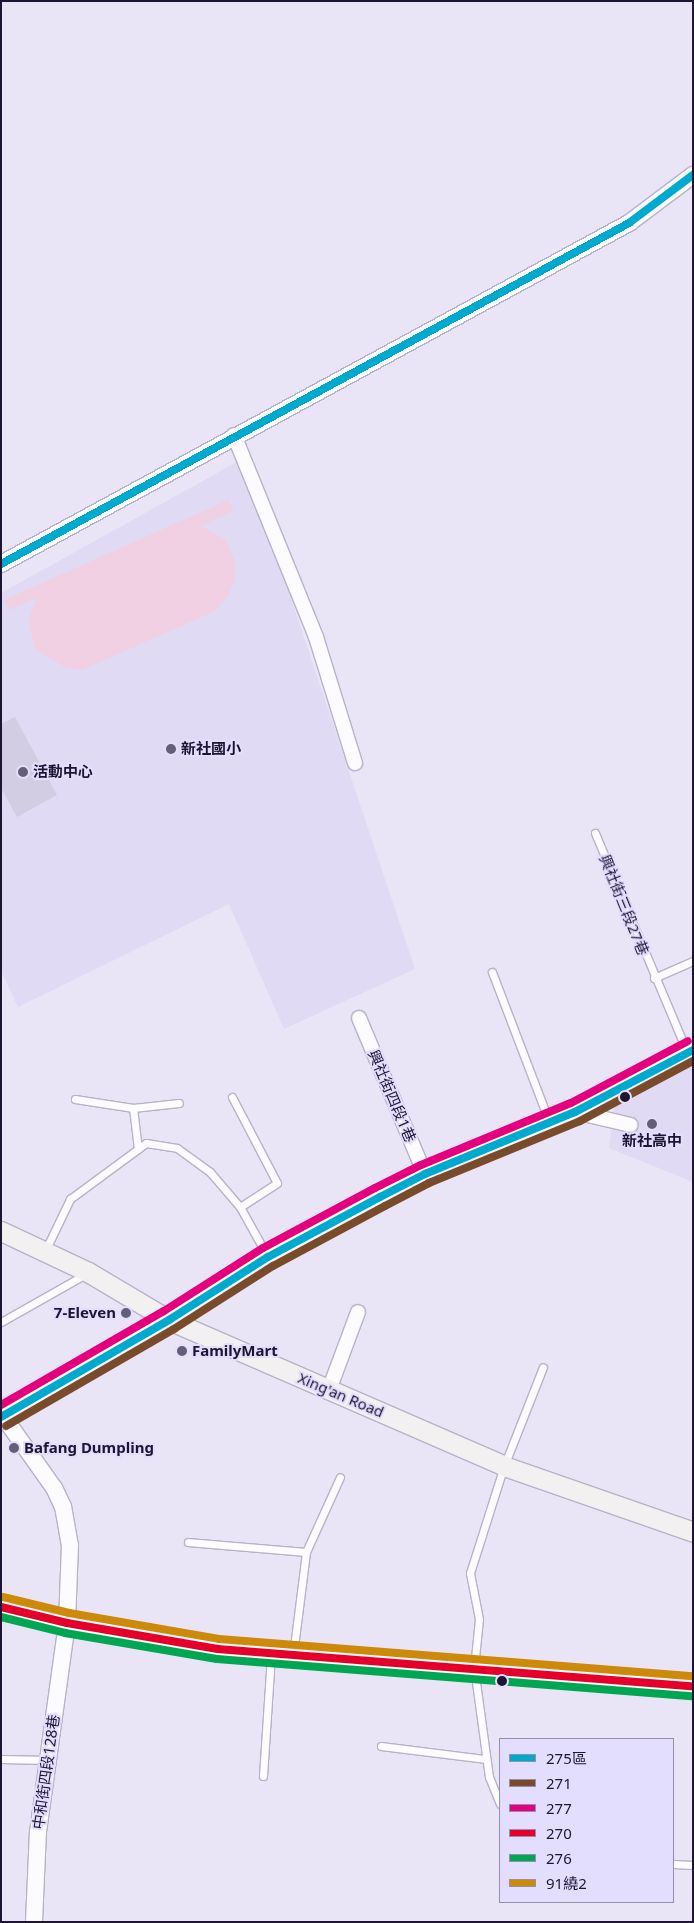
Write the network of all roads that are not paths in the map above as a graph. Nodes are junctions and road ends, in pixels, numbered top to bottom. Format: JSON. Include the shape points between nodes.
{"nodes":[{"id":1,"x":693,"y":175,"type":"edge"},
{"id":2,"x":234,"y":435,"type":"junction"},
{"id":3,"x":1,"y":564,"type":"edge"},
{"id":4,"x":355,"y":763,"type":"dead end"},
{"id":5,"x":595,"y":832,"type":"dead end"},
{"id":6,"x":693,"y":961,"type":"edge"},
{"id":7,"x":492,"y":972,"type":"dead end"},
{"id":8,"x":654,"y":978,"type":"junction"},
{"id":9,"x":359,"y":1018,"type":"dead end"},
{"id":10,"x":690,"y":1051,"type":"edge"},
{"id":11,"x":232,"y":1098,"type":"dead end"},
{"id":12,"x":75,"y":1099,"type":"dead end"},
{"id":13,"x":179,"y":1103,"type":"dead end"},
{"id":14,"x":133,"y":1108,"type":"junction"},
{"id":15,"x":575,"y":1112,"type":"junction"},
{"id":16,"x":549,"y":1121,"type":"junction"},
{"id":17,"x":631,"y":1125,"type":"dead end"},
{"id":18,"x":138,"y":1149,"type":"junction"},
{"id":19,"x":425,"y":1174,"type":"junction"},
{"id":20,"x":240,"y":1207,"type":"junction"},
{"id":21,"x":1,"y":1231,"type":"edge"},
{"id":22,"x":44,"y":1252,"type":"junction"},
{"id":23,"x":268,"y":1257,"type":"junction"},
{"id":24,"x":88,"y":1272,"type":"junction"},
{"id":25,"x":358,"y":1312,"type":"dead end"},
{"id":26,"x":169,"y":1320,"type":"junction"},
{"id":27,"x":1,"y":1322,"type":"edge"},
{"id":28,"x":543,"y":1367,"type":"dead end"},
{"id":29,"x":329,"y":1390,"type":"junction"},
{"id":30,"x":2,"y":1415,"type":"edge"},
{"id":31,"x":504,"y":1466,"type":"junction"},
{"id":32,"x":340,"y":1477,"type":"dead end"},
{"id":33,"x":693,"y":1532,"type":"edge"},
{"id":34,"x":188,"y":1542,"type":"dead end"},
{"id":35,"x":306,"y":1552,"type":"junction"},
{"id":36,"x":1,"y":1606,"type":"edge"},
{"id":37,"x":67,"y":1623,"type":"junction"},
{"id":38,"x":271,"y":1653,"type":"junction"},
{"id":39,"x":293,"y":1655,"type":"junction"},
{"id":40,"x":474,"y":1668,"type":"junction"},
{"id":41,"x":693,"y":1686,"type":"edge"},
{"id":42,"x":381,"y":1746,"type":"dead end"},
{"id":43,"x":1,"y":1759,"type":"edge"},
{"id":44,"x":486,"y":1759,"type":"junction"},
{"id":45,"x":48,"y":1760,"type":"junction"},
{"id":46,"x":263,"y":1776,"type":"dead end"},
{"id":47,"x":499,"y":1801,"type":"edge"},
{"id":48,"x":674,"y":1864,"type":"edge"},
{"id":49,"x":693,"y":1865,"type":"edge"},
{"id":50,"x":34,"y":1922,"type":"edge"}],
"edges":[{"from":1,"to":2,"type":"street","via":[[629,223]]},
{"from":2,"to":3,"type":"street"},
{"from":2,"to":4,"type":"street","via":[[316,637]]},
{"from":5,"to":8,"type":"lane","name":"興社街三段27巷"},
{"from":6,"to":8,"type":"lane"},
{"from":7,"to":16,"type":"lane"},
{"from":8,"to":10,"type":"lane","name":"興社街三段27巷"},
{"from":9,"to":19,"type":"street","name":"興社街四段1巷"},
{"from":10,"to":15,"type":"street"},
{"from":11,"to":20,"type":"lane","via":[[277,1184]]},
{"from":12,"to":14,"type":"lane"},
{"from":13,"to":14,"type":"lane"},
{"from":14,"to":18,"type":"lane"},
{"from":15,"to":16,"type":"street"},
{"from":15,"to":17,"type":"street"},
{"from":16,"to":19,"type":"street"},
{"from":18,"to":20,"type":"lane","via":[[146,1143],[177,1148],[210,1172]]},
{"from":18,"to":22,"type":"lane","via":[[70,1199]]},
{"from":19,"to":23,"type":"street"},
{"from":20,"to":23,"type":"lane"},
{"from":21,"to":22,"type":"main road","name":"Xing'an Road"},
{"from":22,"to":24,"type":"main road","name":"Xing'an Road"},
{"from":23,"to":26,"type":"street"},
{"from":24,"to":26,"type":"main road","name":"Xing'an Road"},
{"from":24,"to":27,"type":"lane"},
{"from":25,"to":29,"type":"street"},
{"from":26,"to":29,"type":"main road","name":"Xing'an Road"},
{"from":26,"to":30,"type":"street"},
{"from":28,"to":31,"type":"lane"},
{"from":29,"to":31,"type":"main road","name":"Xing'an Road"},
{"from":30,"to":37,"type":"street","name":"中和街四段128巷","via":[[54,1488],[63,1507],[70,1546]]},
{"from":31,"to":33,"type":"main road","name":"Xing'an Road"},
{"from":31,"to":40,"type":"lane","via":[[470,1573],[479,1620]]},
{"from":32,"to":35,"type":"lane"},
{"from":34,"to":35,"type":"lane"},
{"from":35,"to":39,"type":"lane"},
{"from":36,"to":37,"type":"street"},
{"from":37,"to":38,"type":"street","via":[[218,1649]]},
{"from":37,"to":45,"type":"street","name":"中和街四段128巷"},
{"from":38,"to":39,"type":"street"},
{"from":38,"to":46,"type":"lane"},
{"from":39,"to":40,"type":"street"},
{"from":40,"to":41,"type":"street"},
{"from":40,"to":44,"type":"lane"},
{"from":42,"to":44,"type":"lane"},
{"from":43,"to":45,"type":"lane"},
{"from":44,"to":47,"type":"lane"},
{"from":45,"to":50,"type":"street","name":"中和街四段128巷","via":[[38,1832]]},
{"from":48,"to":49,"type":"lane"}]}
